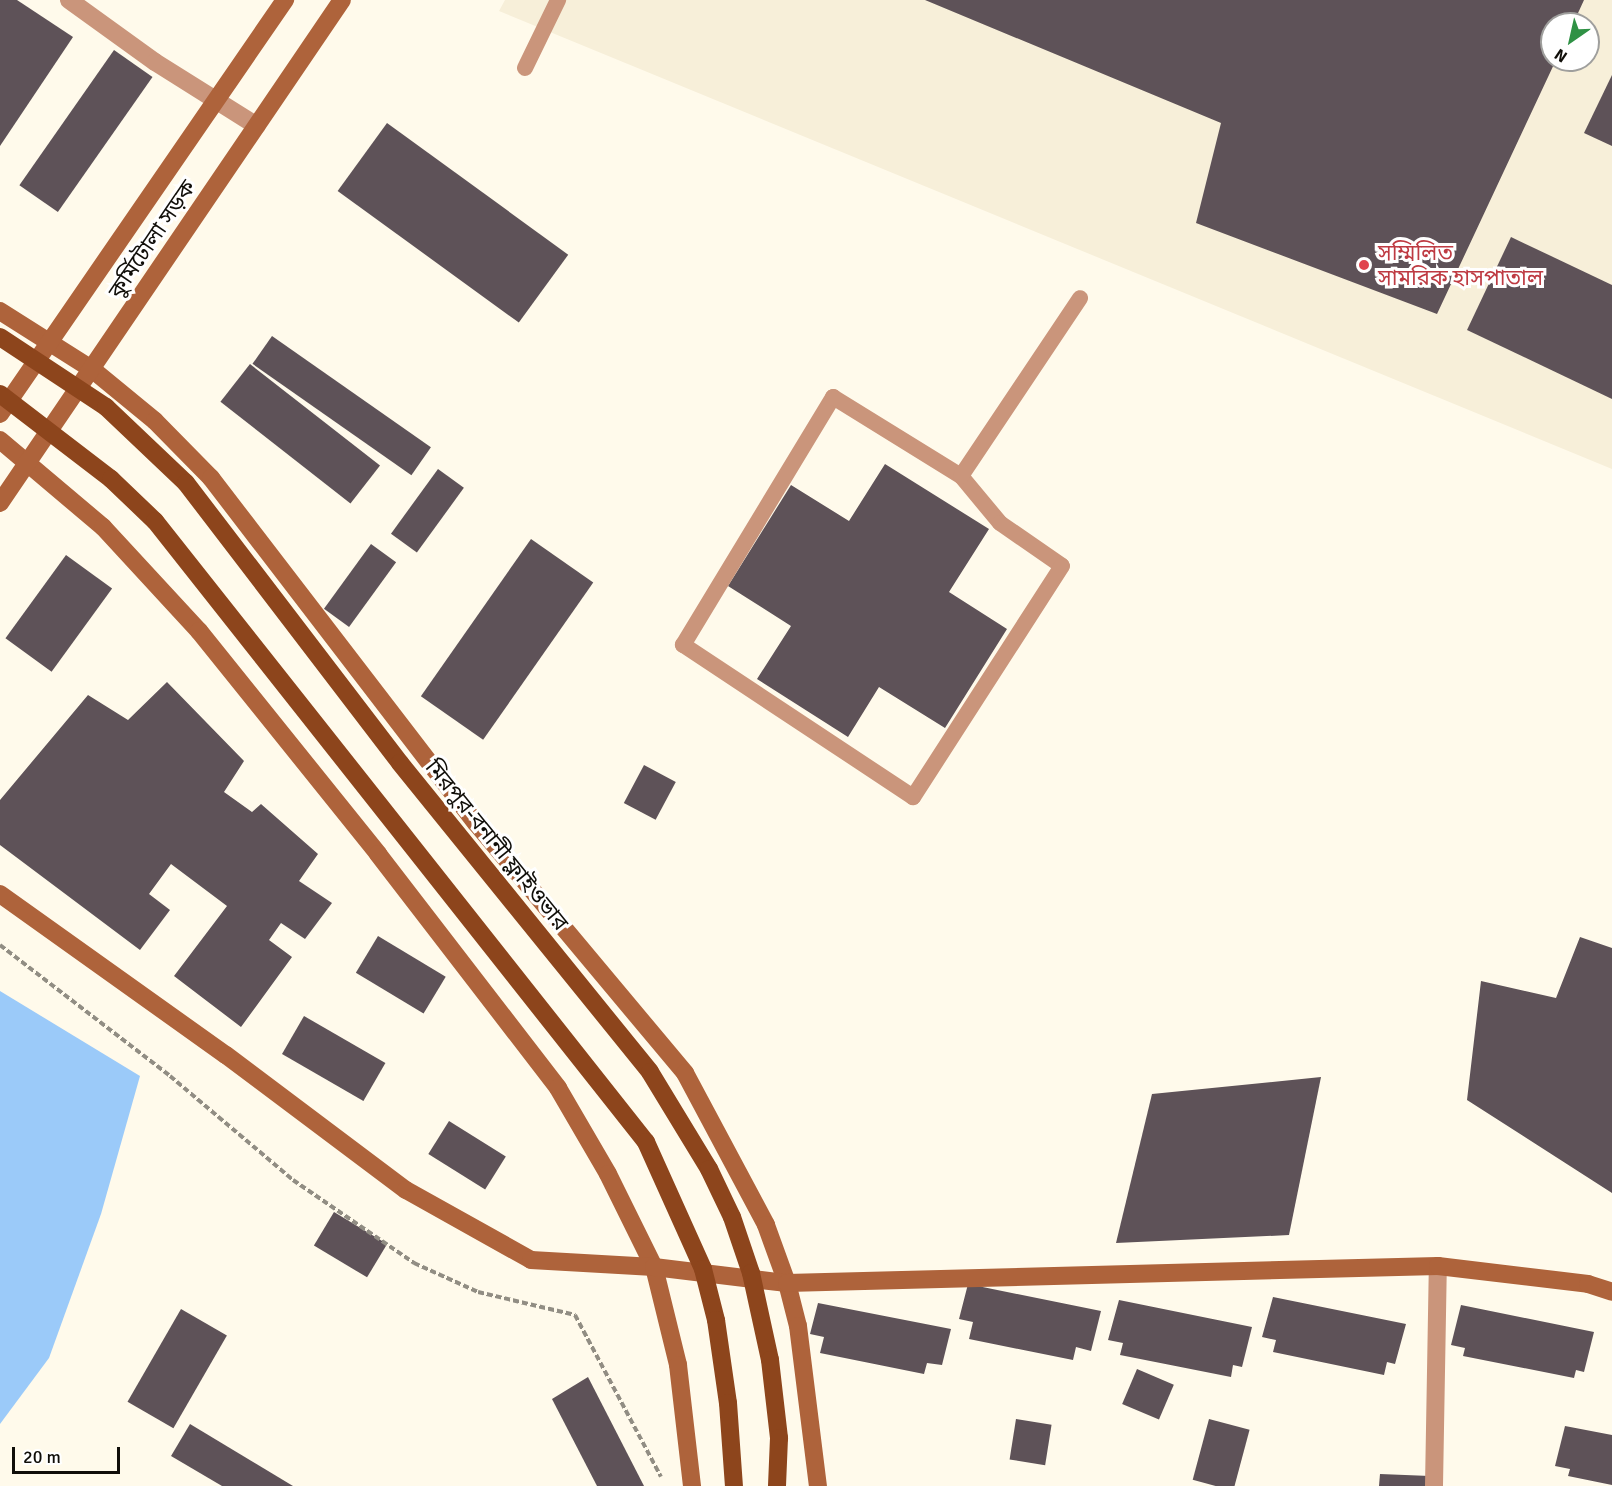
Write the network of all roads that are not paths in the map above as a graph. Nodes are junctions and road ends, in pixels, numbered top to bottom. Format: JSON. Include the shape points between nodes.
{"nodes":[{"id":1,"x":69,"y":0,"type":"edge"},
{"id":2,"x":285,"y":0,"type":"edge"},
{"id":3,"x":342,"y":0,"type":"edge"},
{"id":4,"x":558,"y":0,"type":"edge"},
{"id":5,"x":525,"y":68,"type":"dead end"},
{"id":6,"x":216,"y":100,"type":"junction"},
{"id":7,"x":258,"y":126,"type":"junction"},
{"id":8,"x":1080,"y":298,"type":"dead end"},
{"id":9,"x":0,"y":311,"type":"edge"},
{"id":10,"x":0,"y":337,"type":"edge"},
{"id":11,"x":50,"y":341,"type":"junction"},
{"id":12,"x":93,"y":370,"type":"junction"},
{"id":13,"x":0,"y":394,"type":"edge"},
{"id":14,"x":0,"y":414,"type":"edge"},
{"id":15,"x":0,"y":440,"type":"edge"},
{"id":16,"x":30,"y":462,"type":"junction"},
{"id":17,"x":961,"y":476,"type":"junction"},
{"id":18,"x":0,"y":503,"type":"edge"},
{"id":19,"x":0,"y":894,"type":"edge"},
{"id":20,"x":1438,"y":1266,"type":"junction"},
{"id":21,"x":654,"y":1267,"type":"junction"},
{"id":22,"x":787,"y":1283,"type":"junction"},
{"id":23,"x":1612,"y":1292,"type":"edge"},
{"id":24,"x":692,"y":1486,"type":"edge"},
{"id":25,"x":734,"y":1486,"type":"edge"},
{"id":26,"x":777,"y":1486,"type":"edge"},
{"id":27,"x":818,"y":1486,"type":"edge"},
{"id":28,"x":1434,"y":1486,"type":"edge"}],
"edges":[{"from":1,"to":6,"type":"street"},
{"from":2,"to":6,"type":"main road","name":"কুর্মিটোলা সড়ক"},
{"from":3,"to":7,"type":"main road","name":"কুর্মিটোলা সড়ক"},
{"from":4,"to":5,"type":"lane"},
{"from":6,"to":7,"type":"street"},
{"from":6,"to":11,"type":"main road","name":"কুর্মিটোলা সড়ক"},
{"from":7,"to":12,"type":"main road","name":"কুর্মিটোলা সড়ক"},
{"from":8,"to":17,"type":"lane"},
{"from":9,"to":11,"type":"main road"},
{"from":10,"to":26,"type":"main road","name":"মিরপুর-বনানী ফ্লাইওভার","bridge":true,"via":[[106,407],[186,483],[400,763],[656,1081],[709,1169],[732,1217],[751,1273],[770,1360],[779,1438]]},
{"from":11,"to":12,"type":"main road"},
{"from":11,"to":14,"type":"main road","name":"কুর্মিটোলা সড়ক"},
{"from":12,"to":16,"type":"main road","name":"কুর্মিটোলা সড়ক"},
{"from":12,"to":22,"type":"main road","via":[[155,421],[211,478],[476,823],[685,1073],[766,1226]]},
{"from":13,"to":25,"type":"main road","bridge":true,"via":[[111,478],[154,521],[646,1142],[675,1200],[706,1279],[728,1403]]},
{"from":15,"to":16,"type":"main road"},
{"from":16,"to":18,"type":"main road","name":"কুর্মিটোলা সড়ক"},
{"from":16,"to":21,"type":"main road","via":[[103,527],[199,631],[378,854],[558,1089],[608,1174]]},
{"from":17,"to":17,"type":"lane","via":[[833,397],[683,645],[913,797],[1062,566],[1000,523]]},
{"from":19,"to":21,"type":"main road","via":[[226,1055],[406,1190],[531,1260]]},
{"from":20,"to":22,"type":"main road"},
{"from":20,"to":23,"type":"main road","via":[[1588,1284]]},
{"from":20,"to":28,"type":"street"},
{"from":21,"to":22,"type":"main road"},
{"from":21,"to":24,"type":"main road","via":[[678,1365]]},
{"from":22,"to":27,"type":"main road","via":[[798,1326]]}]}
